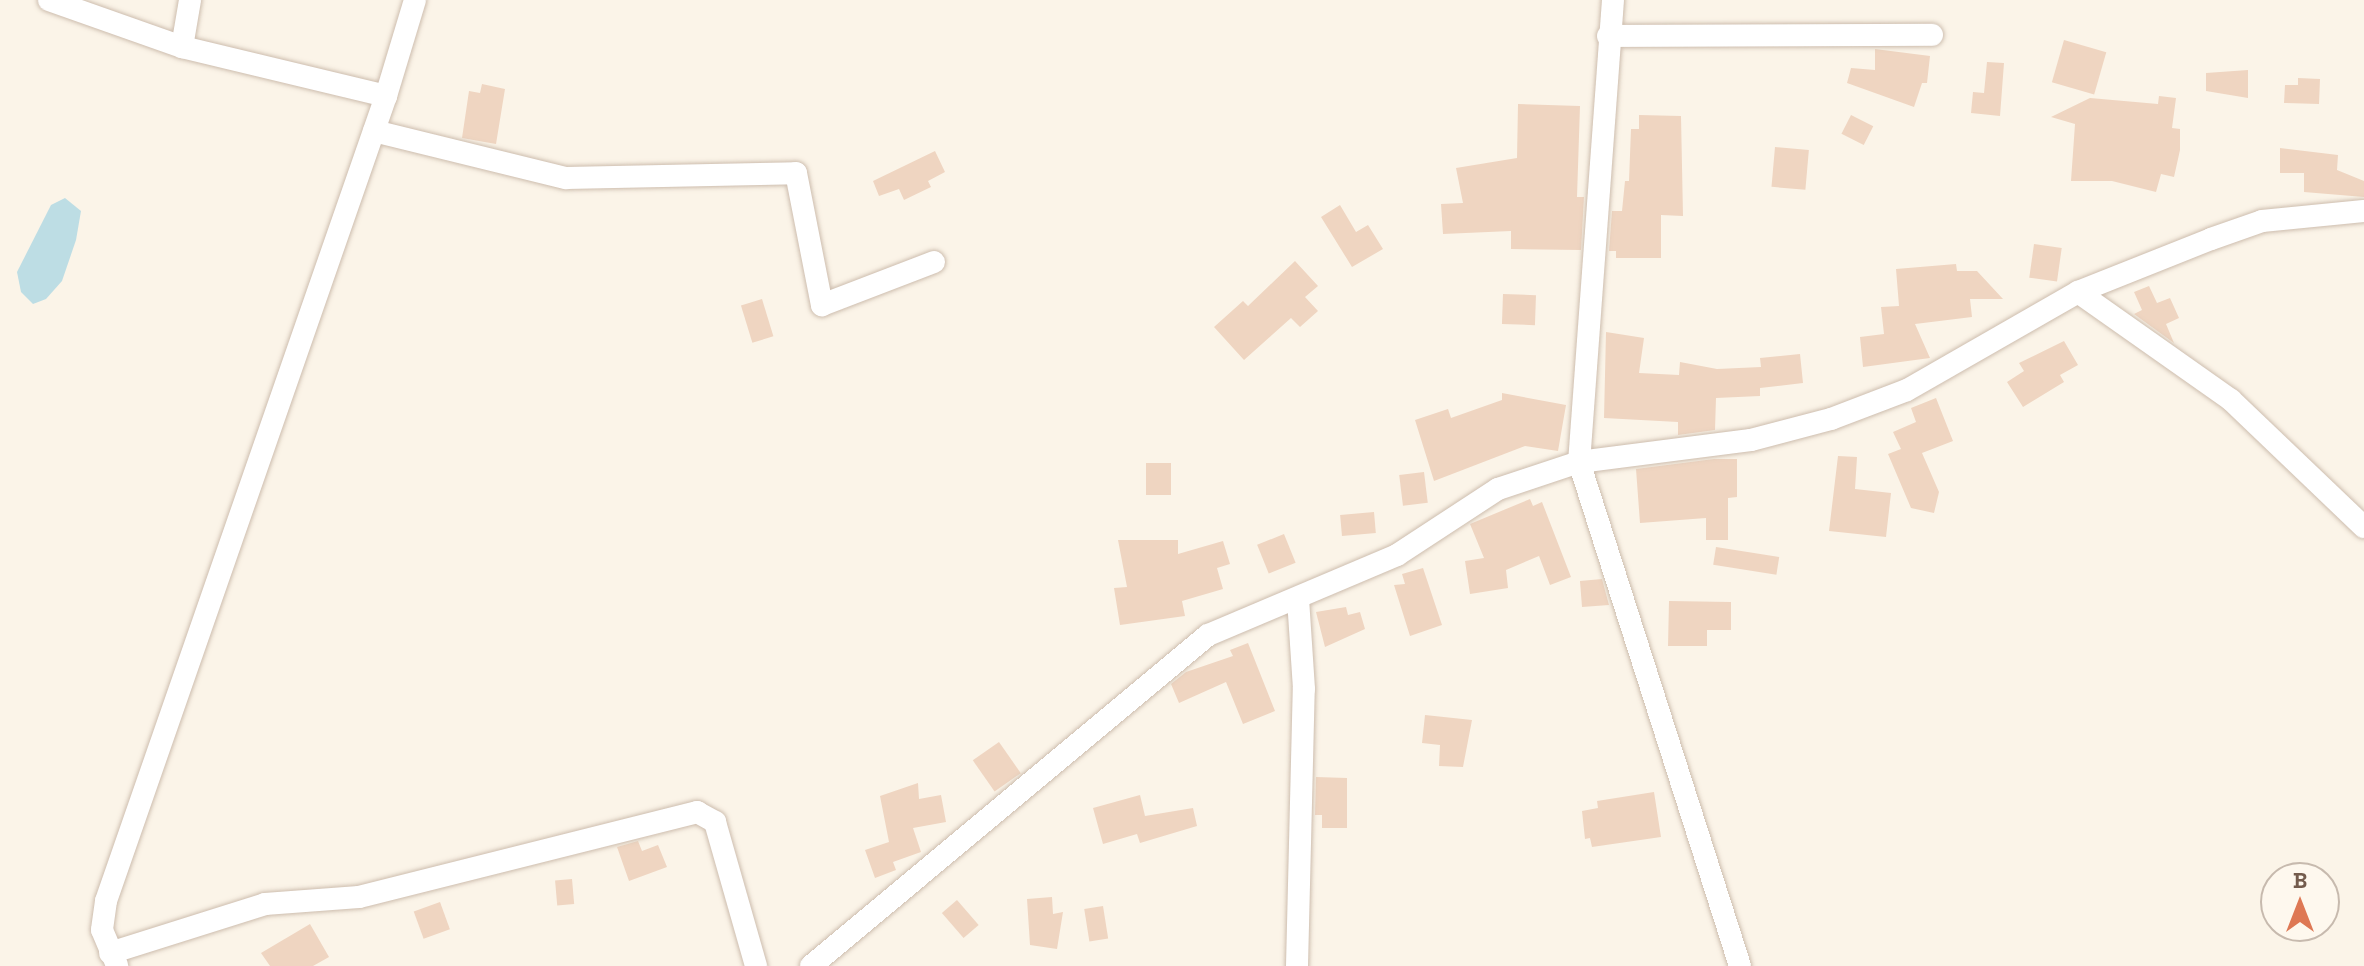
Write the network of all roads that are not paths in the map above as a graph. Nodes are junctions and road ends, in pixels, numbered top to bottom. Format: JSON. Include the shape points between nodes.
{"nodes":[{"id":1,"x":49,"y":0,"type":"edge"},
{"id":2,"x":190,"y":0,"type":"edge"},
{"id":3,"x":415,"y":0,"type":"edge"},
{"id":4,"x":1613,"y":0,"type":"edge"},
{"id":5,"x":1932,"y":35,"type":"dead end"},
{"id":6,"x":1608,"y":36,"type":"junction"},
{"id":7,"x":182,"y":47,"type":"junction"},
{"id":8,"x":386,"y":96,"type":"junction"},
{"id":9,"x":374,"y":131,"type":"junction"},
{"id":10,"x":2364,"y":211,"type":"edge"},
{"id":11,"x":934,"y":262,"type":"dead end"},
{"id":12,"x":2078,"y":292,"type":"junction"},
{"id":13,"x":1579,"y":462,"type":"junction"},
{"id":14,"x":2364,"y":527,"type":"edge"},
{"id":15,"x":1298,"y":598,"type":"junction"},
{"id":16,"x":114,"y":959,"type":"edge"},
{"id":17,"x":756,"y":966,"type":"edge"},
{"id":18,"x":811,"y":966,"type":"edge"},
{"id":19,"x":1297,"y":966,"type":"edge"},
{"id":20,"x":1740,"y":966,"type":"edge"}],
"edges":[{"from":1,"to":7,"type":"street"},
{"from":2,"to":7,"type":"street"},
{"from":3,"to":8,"type":"street"},
{"from":4,"to":6,"type":"street"},
{"from":5,"to":6,"type":"street"},
{"from":6,"to":13,"type":"street"},
{"from":7,"to":8,"type":"street"},
{"from":8,"to":9,"type":"street"},
{"from":9,"to":11,"type":"street","via":[[566,178],[796,173],[822,305]]},
{"from":9,"to":16,"type":"street","via":[[106,901],[102,930]]},
{"from":10,"to":12,"type":"street","via":[[2262,221]]},
{"from":12,"to":13,"type":"street","via":[[1907,390],[1831,419],[1751,440]]},
{"from":12,"to":14,"type":"street","via":[[2231,400]]},
{"from":13,"to":15,"type":"street","via":[[1498,489],[1397,555]]},
{"from":13,"to":20,"type":"street"},
{"from":15,"to":18,"type":"street","via":[[1208,635]]},
{"from":15,"to":19,"type":"street","via":[[1304,689]]},
{"from":16,"to":17,"type":"street","via":[[265,904],[359,897],[697,812],[715,822]]}]}
